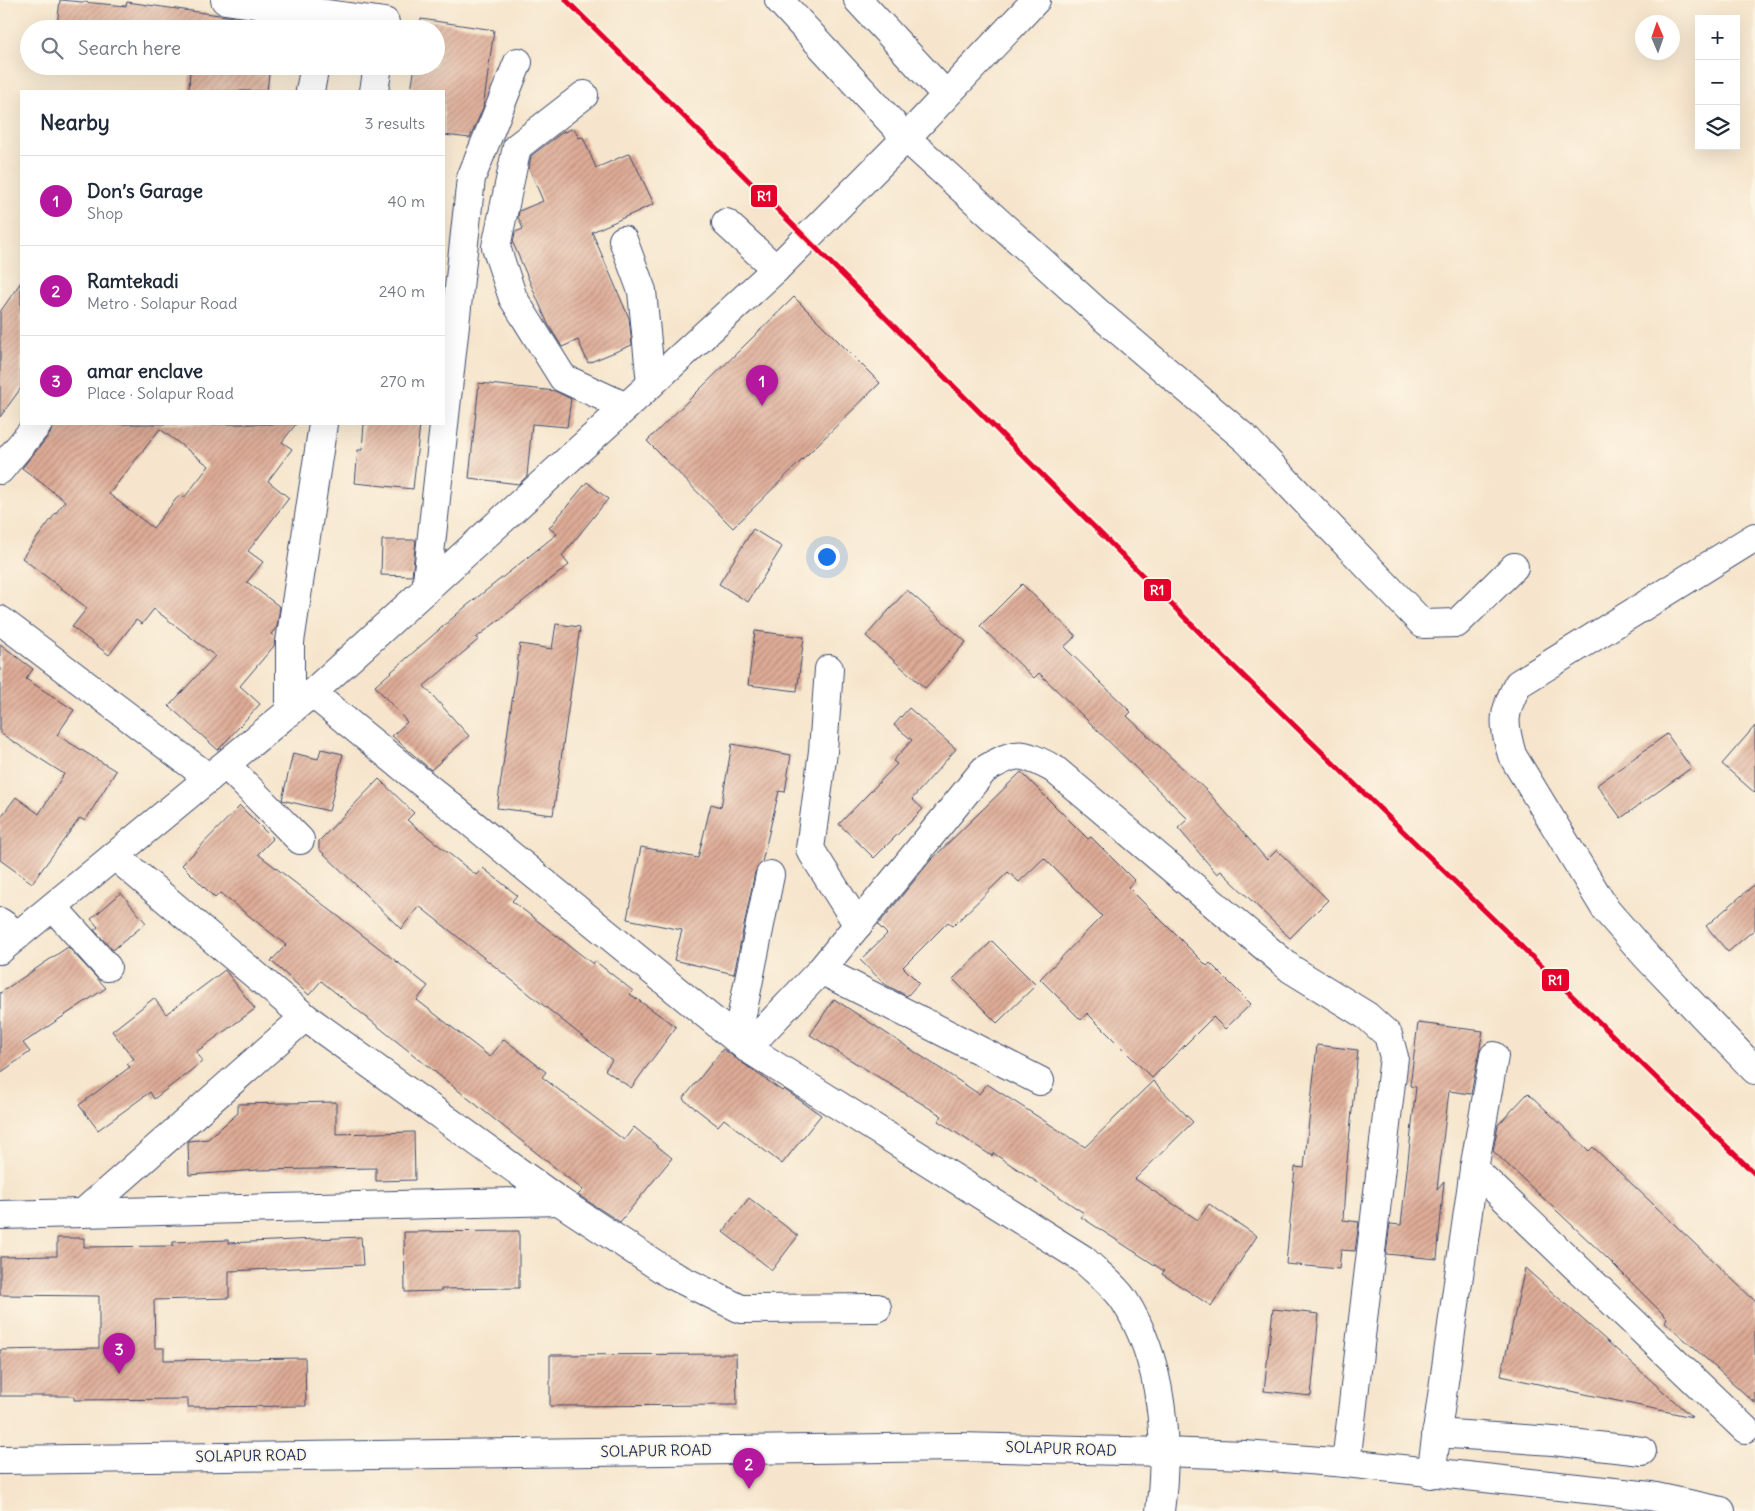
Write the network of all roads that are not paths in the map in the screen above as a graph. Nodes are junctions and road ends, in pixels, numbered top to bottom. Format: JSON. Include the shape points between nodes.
{"nodes":[{"id":1,"x":225,"y":0,"type":"edge"},
{"id":2,"x":779,"y":0,"type":"edge"},
{"id":3,"x":858,"y":0,"type":"edge"},
{"id":4,"x":1036,"y":0,"type":"edge"},
{"id":5,"x":385,"y":17,"type":"edge"},
{"id":6,"x":313,"y":20,"type":"edge"},
{"id":7,"x":334,"y":20,"type":"edge"},
{"id":8,"x":518,"y":62,"type":"dead end"},
{"id":9,"x":313,"y":75,"type":"edge"},
{"id":10,"x":377,"y":75,"type":"edge"},
{"id":11,"x":310,"y":90,"type":"edge"},
{"id":12,"x":374,"y":90,"type":"edge"},
{"id":13,"x":584,"y":95,"type":"dead end"},
{"id":14,"x":946,"y":95,"type":"junction"},
{"id":15,"x":906,"y":138,"type":"junction"},
{"id":16,"x":726,"y":223,"type":"dead end"},
{"id":17,"x":623,"y":240,"type":"dead end"},
{"id":18,"x":776,"y":269,"type":"junction"},
{"id":19,"x":651,"y":384,"type":"junction"},
{"id":20,"x":626,"y":407,"type":"junction"},
{"id":21,"x":445,"y":416,"type":"edge"},
{"id":22,"x":37,"y":425,"type":"edge"},
{"id":23,"x":323,"y":425,"type":"edge"},
{"id":24,"x":444,"y":425,"type":"edge"},
{"id":25,"x":0,"y":470,"type":"edge"},
{"id":26,"x":1755,"y":538,"type":"edge"},
{"id":27,"x":1514,"y":567,"type":"dead end"},
{"id":28,"x":426,"y":590,"type":"junction"},
{"id":29,"x":0,"y":620,"type":"edge"},
{"id":30,"x":829,"y":669,"type":"dead end"},
{"id":31,"x":312,"y":694,"type":"junction"},
{"id":32,"x":290,"y":712,"type":"junction"},
{"id":33,"x":218,"y":771,"type":"junction"},
{"id":34,"x":300,"y":840,"type":"dead end"},
{"id":35,"x":115,"y":856,"type":"junction"},
{"id":36,"x":770,"y":875,"type":"dead end"},
{"id":37,"x":53,"y":907,"type":"junction"},
{"id":38,"x":858,"y":925,"type":"junction"},
{"id":39,"x":6,"y":936,"type":"edge"},
{"id":40,"x":107,"y":967,"type":"dead end"},
{"id":41,"x":821,"y":970,"type":"junction"},
{"id":42,"x":305,"y":1017,"type":"junction"},
{"id":43,"x":742,"y":1043,"type":"junction"},
{"id":44,"x":1494,"y":1056,"type":"dead end"},
{"id":45,"x":1755,"y":1070,"type":"edge"},
{"id":46,"x":1040,"y":1081,"type":"dead end"},
{"id":47,"x":1474,"y":1168,"type":"junction"},
{"id":48,"x":559,"y":1201,"type":"junction"},
{"id":49,"x":84,"y":1212,"type":"junction"},
{"id":50,"x":0,"y":1215,"type":"edge"},
{"id":51,"x":877,"y":1308,"type":"dead end"},
{"id":52,"x":1745,"y":1429,"type":"dead end"},
{"id":53,"x":1436,"y":1433,"type":"junction"},
{"id":54,"x":1642,"y":1451,"type":"dead end"},
{"id":55,"x":1164,"y":1452,"type":"junction"},
{"id":56,"x":0,"y":1460,"type":"edge"},
{"id":57,"x":1346,"y":1463,"type":"junction"},
{"id":58,"x":1431,"y":1474,"type":"junction"},
{"id":59,"x":1160,"y":1511,"type":"edge"},
{"id":60,"x":1721,"y":1511,"type":"edge"}],
"edges":[{"from":1,"to":6,"type":"main road"},
{"from":2,"to":15,"type":"main road"},
{"from":3,"to":14,"type":"main road"},
{"from":4,"to":14,"type":"main road"},
{"from":5,"to":7,"type":"main road"},
{"from":8,"to":21,"type":"main road","via":[[471,178]]},
{"from":9,"to":11,"type":"main road"},
{"from":10,"to":12,"type":"main road"},
{"from":13,"to":20,"type":"main road","via":[[517,147],[496,246],[513,298],[563,378]]},
{"from":14,"to":15,"type":"main road"},
{"from":15,"to":18,"type":"main road"},
{"from":15,"to":27,"type":"main road","via":[[1103,317],[1247,440],[1423,624],[1457,623]]},
{"from":16,"to":18,"type":"main road"},
{"from":17,"to":19,"type":"main road","via":[[642,291]]},
{"from":18,"to":19,"type":"main road"},
{"from":19,"to":20,"type":"main road"},
{"from":20,"to":28,"type":"main road"},
{"from":22,"to":25,"type":"main road"},
{"from":23,"to":32,"type":"main road","via":[[290,642]]},
{"from":24,"to":28,"type":"main road"},
{"from":26,"to":45,"type":"main road","via":[[1518,684],[1508,702],[1504,726],[1512,755],[1606,910]]},
{"from":28,"to":31,"type":"main road"},
{"from":29,"to":33,"type":"main road"},
{"from":30,"to":38,"type":"main road","via":[[823,751],[810,849]]},
{"from":31,"to":32,"type":"main road"},
{"from":31,"to":43,"type":"main road"},
{"from":32,"to":33,"type":"main road"},
{"from":33,"to":34,"type":"main road"},
{"from":33,"to":35,"type":"main road"},
{"from":35,"to":37,"type":"main road"},
{"from":35,"to":42,"type":"main road"},
{"from":36,"to":43,"type":"main road"},
{"from":37,"to":39,"type":"main road"},
{"from":37,"to":40,"type":"main road"},
{"from":38,"to":41,"type":"main road"},
{"from":38,"to":57,"type":"main road","via":[[984,770],[1005,757],[1028,755],[1054,769],[1291,969],[1367,1016],[1388,1035],[1394,1057]]},
{"from":41,"to":43,"type":"main road"},
{"from":41,"to":46,"type":"main road"},
{"from":42,"to":48,"type":"main road"},
{"from":42,"to":49,"type":"main road"},
{"from":43,"to":55,"type":"main road","via":[[1083,1259],[1123,1298],[1143,1339],[1159,1393]]},
{"from":44,"to":47,"type":"main road"},
{"from":47,"to":52,"type":"main road"},
{"from":47,"to":53,"type":"main road"},
{"from":48,"to":49,"type":"main road"},
{"from":48,"to":51,"type":"main road","via":[[670,1274],[741,1309]]},
{"from":49,"to":50,"type":"main road"},
{"from":53,"to":54,"type":"main road"},
{"from":53,"to":58,"type":"main road"},
{"from":55,"to":56,"type":"main road","name":"SOLAPUR ROAD","via":[[958,1446]]},
{"from":55,"to":57,"type":"main road","name":"SOLAPUR ROAD"},
{"from":55,"to":59,"type":"main road"},
{"from":57,"to":58,"type":"main road","name":"SOLAPUR ROAD"},
{"from":58,"to":60,"type":"main road","name":"SOLAPUR ROAD","via":[[1651,1496]]}]}
